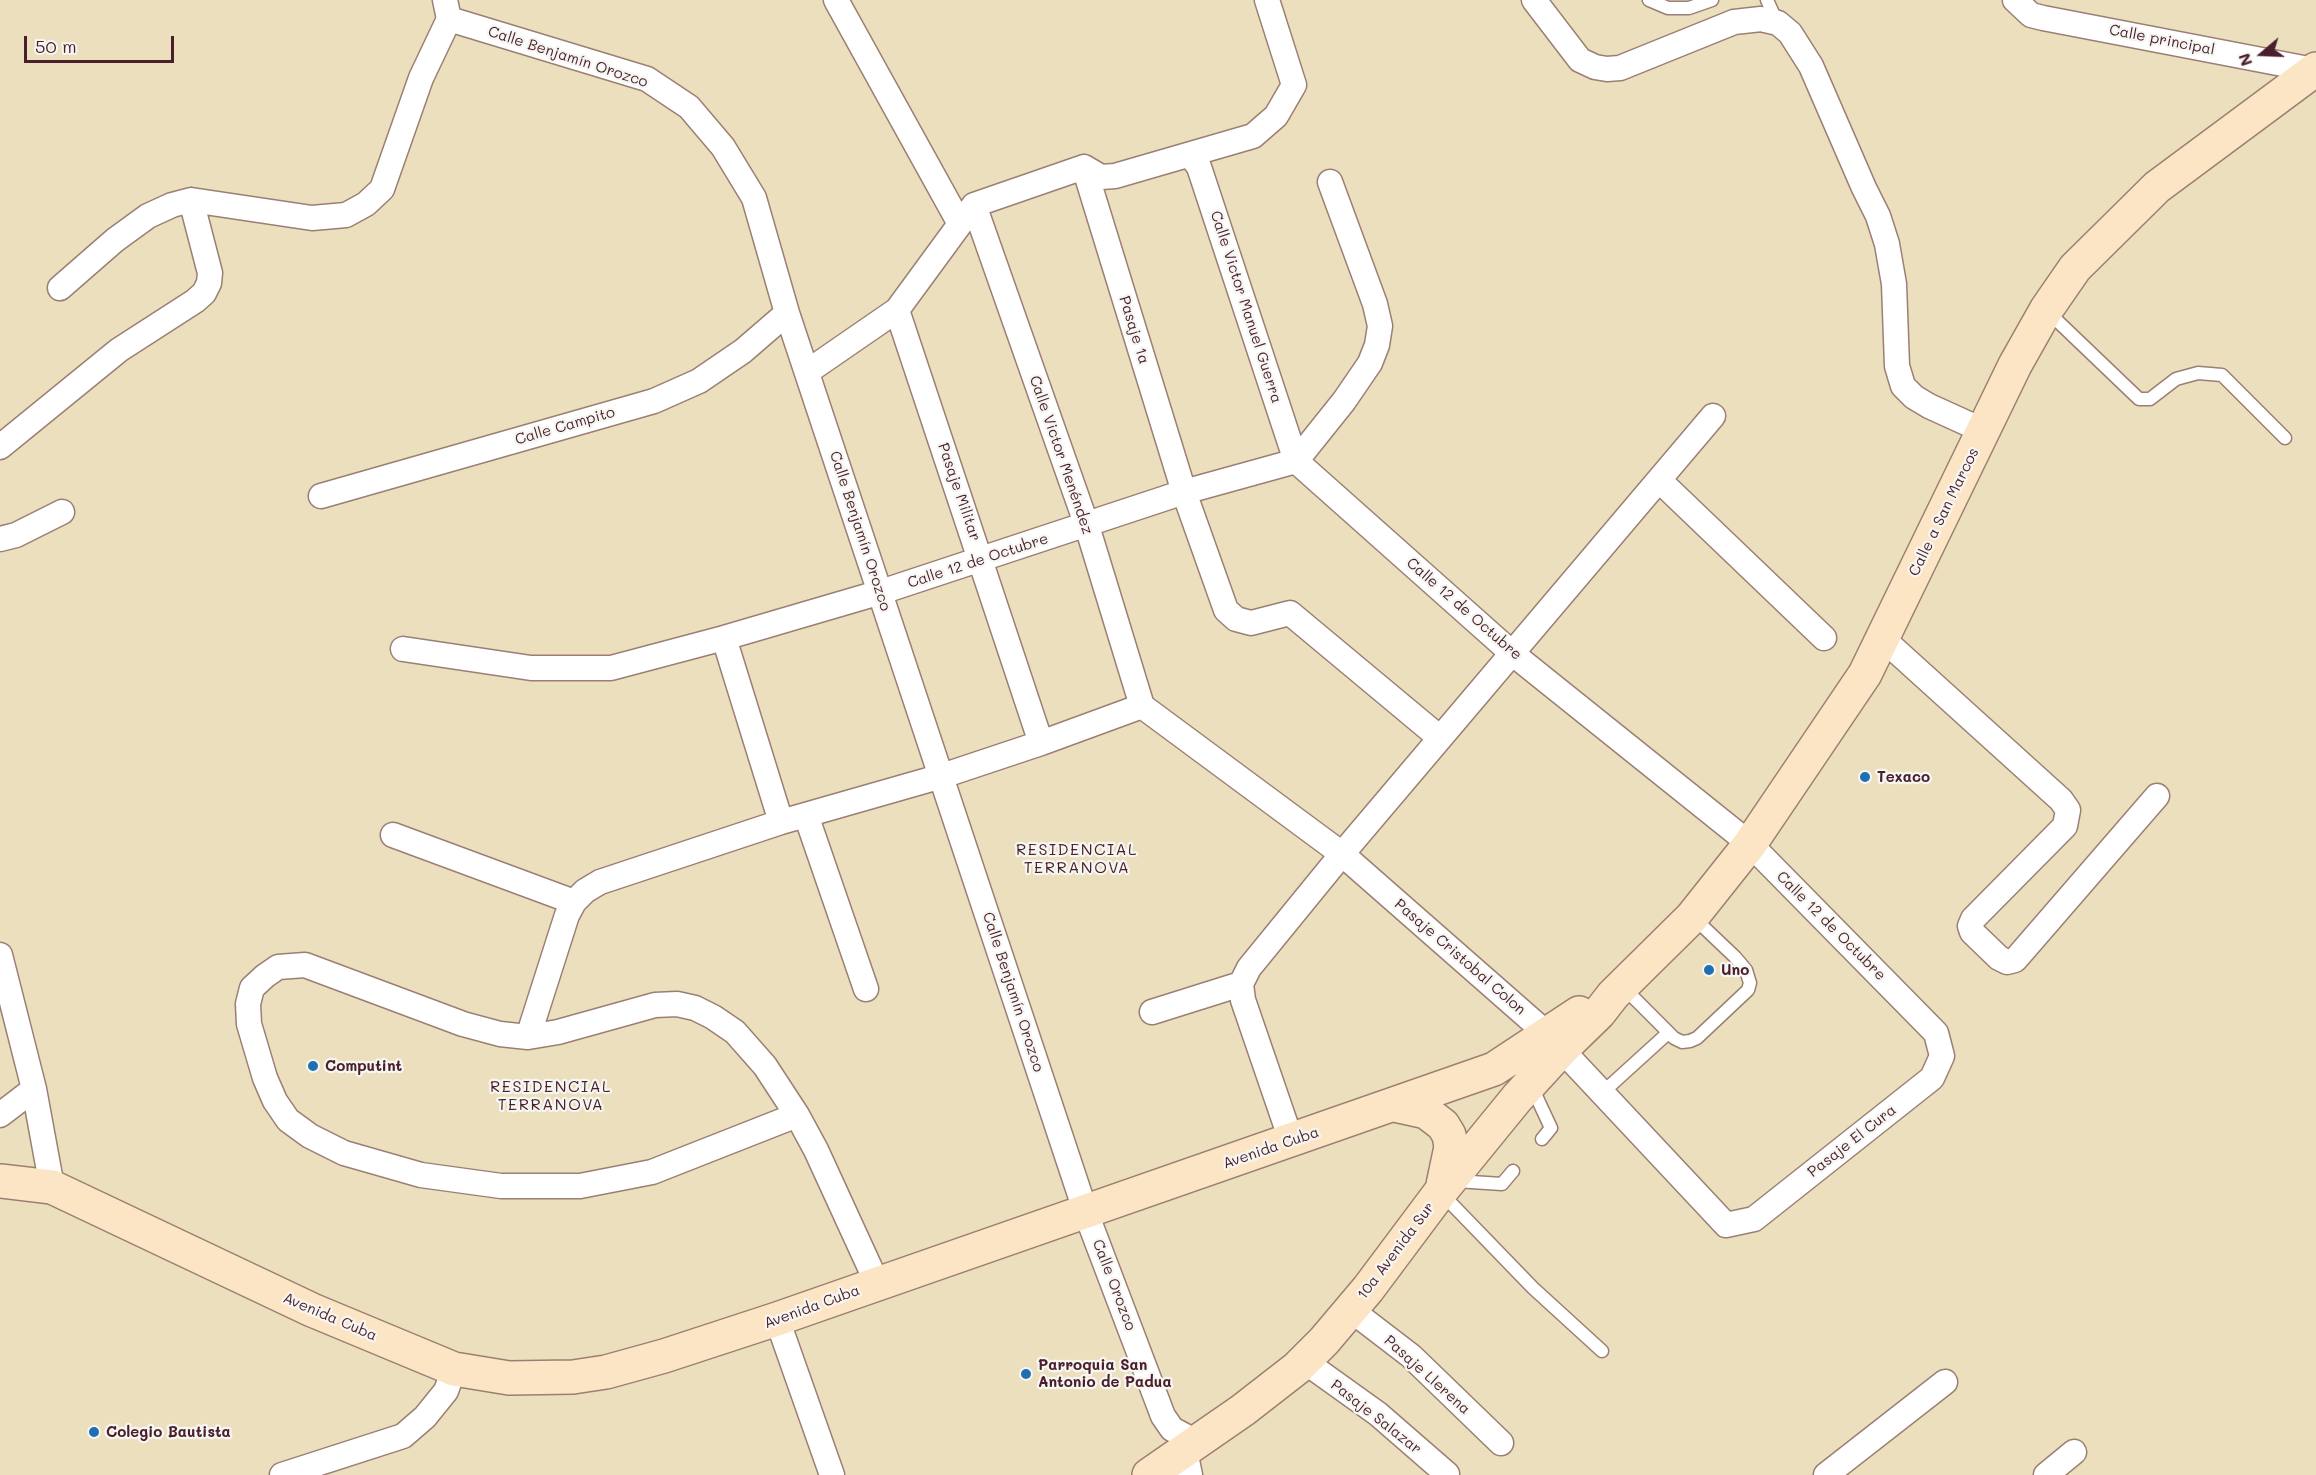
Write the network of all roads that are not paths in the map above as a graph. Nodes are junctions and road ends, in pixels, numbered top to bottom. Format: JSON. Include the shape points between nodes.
{"nodes":[{"id":1,"x":836,"y":0,"type":"edge"},
{"id":2,"x":1267,"y":0,"type":"edge"},
{"id":3,"x":1534,"y":0,"type":"edge"},
{"id":4,"x":1648,"y":0,"type":"edge"},
{"id":5,"x":1713,"y":0,"type":"edge"},
{"id":6,"x":1767,"y":0,"type":"edge"},
{"id":7,"x":2015,"y":0,"type":"edge"},
{"id":8,"x":447,"y":10,"type":"edge"},
{"id":9,"x":1778,"y":23,"type":"junction"},
{"id":10,"x":2315,"y":69,"type":"edge"},
{"id":11,"x":1191,"y":156,"type":"junction"},
{"id":12,"x":1084,"y":167,"type":"junction"},
{"id":13,"x":1330,"y":182,"type":"dead end"},
{"id":14,"x":192,"y":200,"type":"junction"},
{"id":15,"x":967,"y":214,"type":"junction"},
{"id":16,"x":60,"y":288,"type":"dead end"},
{"id":17,"x":897,"y":310,"type":"junction"},
{"id":18,"x":2046,"y":310,"type":"junction"},
{"id":19,"x":787,"y":313,"type":"junction"},
{"id":20,"x":807,"y":372,"type":"junction"},
{"id":21,"x":1713,"y":416,"type":"dead end"},
{"id":22,"x":1984,"y":431,"type":"junction"},
{"id":23,"x":2285,"y":438,"type":"dead end"},
{"id":24,"x":0,"y":447,"type":"edge"},
{"id":25,"x":1296,"y":460,"type":"junction"},
{"id":26,"x":1659,"y":480,"type":"junction"},
{"id":27,"x":1184,"y":492,"type":"junction"},
{"id":28,"x":321,"y":496,"type":"dead end"},
{"id":29,"x":62,"y":512,"type":"dead end"},
{"id":30,"x":1087,"y":526,"type":"junction"},
{"id":31,"x":0,"y":539,"type":"edge"},
{"id":32,"x":982,"y":560,"type":"junction"},
{"id":33,"x":881,"y":592,"type":"junction"},
{"id":34,"x":1824,"y":638,"type":"dead end"},
{"id":35,"x":1882,"y":638,"type":"junction"},
{"id":36,"x":724,"y":639,"type":"junction"},
{"id":37,"x":403,"y":649,"type":"dead end"},
{"id":38,"x":1513,"y":654,"type":"junction"},
{"id":39,"x":1142,"y":706,"type":"junction"},
{"id":40,"x":1440,"y":738,"type":"junction"},
{"id":41,"x":1041,"y":743,"type":"junction"},
{"id":42,"x":942,"y":776,"type":"junction"},
{"id":43,"x":2157,"y":796,"type":"dead end"},
{"id":44,"x":806,"y":815,"type":"junction"},
{"id":45,"x":781,"y":822,"type":"junction"},
{"id":46,"x":393,"y":835,"type":"dead end"},
{"id":47,"x":1750,"y":844,"type":"junction"},
{"id":48,"x":1342,"y":854,"type":"junction"},
{"id":49,"x":574,"y":902,"type":"junction"},
{"id":50,"x":1692,"y":917,"type":"junction"},
{"id":51,"x":0,"y":954,"type":"edge"},
{"id":52,"x":1241,"y":984,"type":"junction"},
{"id":53,"x":866,"y":989,"type":"dead end"},
{"id":54,"x":1617,"y":991,"type":"junction"},
{"id":55,"x":1152,"y":1012,"type":"dead end"},
{"id":56,"x":1668,"y":1033,"type":"junction"},
{"id":57,"x":528,"y":1037,"type":"junction"},
{"id":58,"x":1554,"y":1042,"type":"junction"},
{"id":59,"x":1942,"y":1056,"type":"joint"},
{"id":60,"x":1530,"y":1084,"type":"junction"},
{"id":61,"x":34,"y":1089,"type":"junction"},
{"id":62,"x":1602,"y":1093,"type":"junction"},
{"id":63,"x":1394,"y":1105,"type":"junction"},
{"id":64,"x":0,"y":1115,"type":"edge"},
{"id":65,"x":797,"y":1115,"type":"junction"},
{"id":66,"x":1542,"y":1139,"type":"dead end"},
{"id":67,"x":1291,"y":1140,"type":"junction"},
{"id":68,"x":1513,"y":1171,"type":"dead end"},
{"id":69,"x":0,"y":1181,"type":"edge"},
{"id":70,"x":52,"y":1187,"type":"junction"},
{"id":71,"x":1443,"y":1187,"type":"junction"},
{"id":72,"x":1086,"y":1213,"type":"junction"},
{"id":73,"x":1754,"y":1219,"type":"joint"},
{"id":74,"x":877,"y":1283,"type":"junction"},
{"id":75,"x":1351,"y":1310,"type":"junction"},
{"id":76,"x":777,"y":1319,"type":"junction"},
{"id":77,"x":1602,"y":1351,"type":"dead end"},
{"id":78,"x":1304,"y":1361,"type":"junction"},
{"id":79,"x":454,"y":1369,"type":"junction"},
{"id":80,"x":1945,"y":1382,"type":"dead end"},
{"id":81,"x":1501,"y":1443,"type":"dead end"},
{"id":82,"x":2074,"y":1452,"type":"dead end"},
{"id":83,"x":1191,"y":1456,"type":"edge"},
{"id":84,"x":1448,"y":1474,"type":"edge"},
{"id":85,"x":1831,"y":1474,"type":"edge"},
{"id":86,"x":282,"y":1475,"type":"edge"},
{"id":87,"x":832,"y":1475,"type":"edge"},
{"id":88,"x":1149,"y":1475,"type":"edge"},
{"id":89,"x":2046,"y":1475,"type":"edge"}],
"edges":[{"from":1,"to":15,"type":"street","name":"Calle Victor Menéndez"},
{"from":2,"to":11,"type":"street","via":[[1294,85],[1276,116],[1253,136]]},
{"from":3,"to":9,"type":"street","via":[[1580,60],[1607,69],[1620,68],[1734,22],[1761,19]]},
{"from":4,"to":5,"type":"lane","via":[[1668,8],[1689,8]]},
{"from":6,"to":9,"type":"lane"},
{"from":7,"to":10,"type":"street","name":"Calle principal","via":[[2031,15],[2043,18]]},
{"from":8,"to":14,"type":"street","via":[[382,189],[366,204],[346,214],[312,218]]},
{"from":8,"to":19,"type":"street","name":"Calle Benjamín Orozco","via":[[647,79],[689,107],[723,147],[753,198]]},
{"from":9,"to":22,"type":"street","via":[[1790,33],[1811,66],[1878,216],[1894,285],[1897,366],[1903,386],[1929,406]]},
{"from":10,"to":18,"type":"main road","name":"Calle a San Marcos","via":[[2157,188],[2075,268]]},
{"from":11,"to":12,"type":"street","via":[[1179,156],[1115,177],[1101,177]]},
{"from":11,"to":25,"type":"street","name":"Calle Victor Manuel Guerra","via":[[1199,167]]},
{"from":12,"to":15,"type":"street"},
{"from":12,"to":27,"type":"street","name":"Pasaje 1a"},
{"from":13,"to":25,"type":"street","via":[[1380,326],[1370,363]]},
{"from":14,"to":16,"type":"street","via":[[148,216]]},
{"from":14,"to":24,"type":"street","via":[[210,273],[204,293],[119,350]]},
{"from":15,"to":17,"type":"street"},
{"from":15,"to":30,"type":"street","name":"Calle Victor Menéndez"},
{"from":17,"to":20,"type":"street"},
{"from":17,"to":32,"type":"street","name":"Pasaje Militar"},
{"from":18,"to":22,"type":"main road","name":"Calle a San Marcos"},
{"from":18,"to":23,"type":"lane","via":[[2139,399],[2150,399],[2176,379],[2198,373],[2222,375]]},
{"from":19,"to":20,"type":"street","name":"Calle Benjamín Orozco"},
{"from":19,"to":28,"type":"street","name":"Calle Campito","via":[[699,381],[654,401]]},
{"from":20,"to":33,"type":"street","name":"Calle Benjamín Orozco"},
{"from":21,"to":26,"type":"street"},
{"from":22,"to":35,"type":"main road","name":"Calle a San Marcos"},
{"from":25,"to":27,"type":"street","name":"Calle 12 de Octubre"},
{"from":25,"to":38,"type":"street","name":"Calle 12 de Octubre"},
{"from":26,"to":34,"type":"street"},
{"from":26,"to":38,"type":"street"},
{"from":27,"to":30,"type":"street","name":"Calle 12 de Octubre"},
{"from":27,"to":40,"type":"street","name":"Pasaje 1a","via":[[1226,610],[1236,619],[1251,623],[1290,614]]},
{"from":29,"to":31,"type":"street"},
{"from":30,"to":32,"type":"street","name":"Calle 12 de Octubre"},
{"from":30,"to":39,"type":"street","name":"Calle Victor Menéndez"},
{"from":32,"to":33,"type":"street","name":"Calle 12 de Octubre"},
{"from":32,"to":41,"type":"street","name":"Pasaje Militar"},
{"from":33,"to":36,"type":"street","name":"Calle 12 de Octubre"},
{"from":33,"to":42,"type":"street","name":"Calle Benjamín Orozco"},
{"from":35,"to":43,"type":"street","via":[[2068,810],[2065,826],[1973,919],[1972,932],[1999,958],[2015,960]]},
{"from":35,"to":47,"type":"main road","name":"Calle a San Marcos","via":[[1865,674]]},
{"from":36,"to":37,"type":"street","name":"Calle 12 de Octubre","via":[[611,668],[573,670],[531,668]]},
{"from":36,"to":45,"type":"street"},
{"from":38,"to":40,"type":"street"},
{"from":38,"to":47,"type":"street","name":"Calle 12 de Octubre"},
{"from":39,"to":41,"type":"street"},
{"from":39,"to":48,"type":"street","name":"Pasaje Cristobal Colon"},
{"from":40,"to":48,"type":"street"},
{"from":41,"to":42,"type":"street"},
{"from":42,"to":44,"type":"street"},
{"from":42,"to":72,"type":"street","name":"Calle Benjamín Orozco"},
{"from":44,"to":45,"type":"street"},
{"from":44,"to":53,"type":"street"},
{"from":45,"to":49,"type":"street","via":[[600,882]]},
{"from":46,"to":49,"type":"street"},
{"from":47,"to":50,"type":"main road","name":"Calle a San Marcos"},
{"from":47,"to":59,"type":"street","name":"Calle 12 de Octubre","via":[[1936,1033]]},
{"from":48,"to":52,"type":"street","via":[[1249,968]]},
{"from":48,"to":58,"type":"street","name":"Pasaje Cristobal Colon"},
{"from":49,"to":57,"type":"street"},
{"from":50,"to":54,"type":"main road","name":"Calle a San Marcos"},
{"from":50,"to":56,"type":"lane","via":[[1735,957],[1750,982],[1748,990],[1696,1038],[1682,1042]]},
{"from":51,"to":61,"type":"street"},
{"from":52,"to":55,"type":"street"},
{"from":52,"to":67,"type":"street"},
{"from":54,"to":56,"type":"lane"},
{"from":54,"to":58,"type":"main road","name":"Avenida Cuba","via":[[1592,1004]]},
{"from":56,"to":62,"type":"lane"},
{"from":57,"to":65,"type":"street","via":[[655,1005],[695,1008],[735,1032],[765,1066]]},
{"from":57,"to":65,"type":"street","via":[[463,1024],[305,965],[278,967],[252,987],[248,1004],[249,1024],[265,1078],[288,1119],[310,1136],[344,1153],[421,1175],[501,1186],[580,1186],[652,1172]]},
{"from":58,"to":60,"type":"main road","name":"10a Avenida Sur"},
{"from":58,"to":62,"type":"street","name":"Pasaje Cristobal Colon"},
{"from":58,"to":63,"type":"main road","name":"Avenida Cuba","via":[[1494,1069]]},
{"from":59,"to":73,"type":"street","name":"Pasaje El Cura","via":[[1932,1078]]},
{"from":60,"to":66,"type":"lane","via":[[1551,1128]]},
{"from":60,"to":71,"type":"main road","name":"10a Avenida Sur"},
{"from":61,"to":64,"type":"street"},
{"from":61,"to":70,"type":"street"},
{"from":62,"to":73,"type":"street","name":"Pasaje Cristobal Colon","via":[[1726,1225]]},
{"from":63,"to":67,"type":"main road","name":"Avenida Cuba"},
{"from":63,"to":71,"type":"main road","via":[[1426,1112],[1449,1135],[1451,1147]]},
{"from":65,"to":74,"type":"street"},
{"from":67,"to":72,"type":"main road","name":"Avenida Cuba"},
{"from":68,"to":71,"type":"lane","via":[[1502,1184]]},
{"from":69,"to":70,"type":"main road","name":"Avenida Cuba"},
{"from":70,"to":79,"type":"main road","name":"Avenida Cuba","via":[[312,1310]]},
{"from":71,"to":75,"type":"main road","name":"10a Avenida Sur"},
{"from":71,"to":77,"type":"lane","via":[[1533,1288]]},
{"from":72,"to":74,"type":"main road","name":"Avenida Cuba"},
{"from":72,"to":83,"type":"street","name":"Calle Orozco","via":[[1163,1416]]},
{"from":74,"to":76,"type":"main road","name":"Avenida Cuba"},
{"from":75,"to":78,"type":"main road","name":"10a Avenida Sur"},
{"from":75,"to":81,"type":"street","name":"Pasaje Llerena","via":[[1411,1356]]},
{"from":76,"to":79,"type":"main road","name":"Avenida Cuba","via":[[606,1372],[509,1378]]},
{"from":76,"to":87,"type":"street"},
{"from":78,"to":83,"type":"main road","name":"10a Avenida Sur"},
{"from":78,"to":84,"type":"street","name":"Pasaje Salazar","via":[[1378,1414]]},
{"from":79,"to":86,"type":"street","via":[[446,1391],[403,1436]]},
{"from":80,"to":85,"type":"street"},
{"from":82,"to":89,"type":"street"},
{"from":83,"to":88,"type":"main road","name":"10a Avenida Sur"}]}
